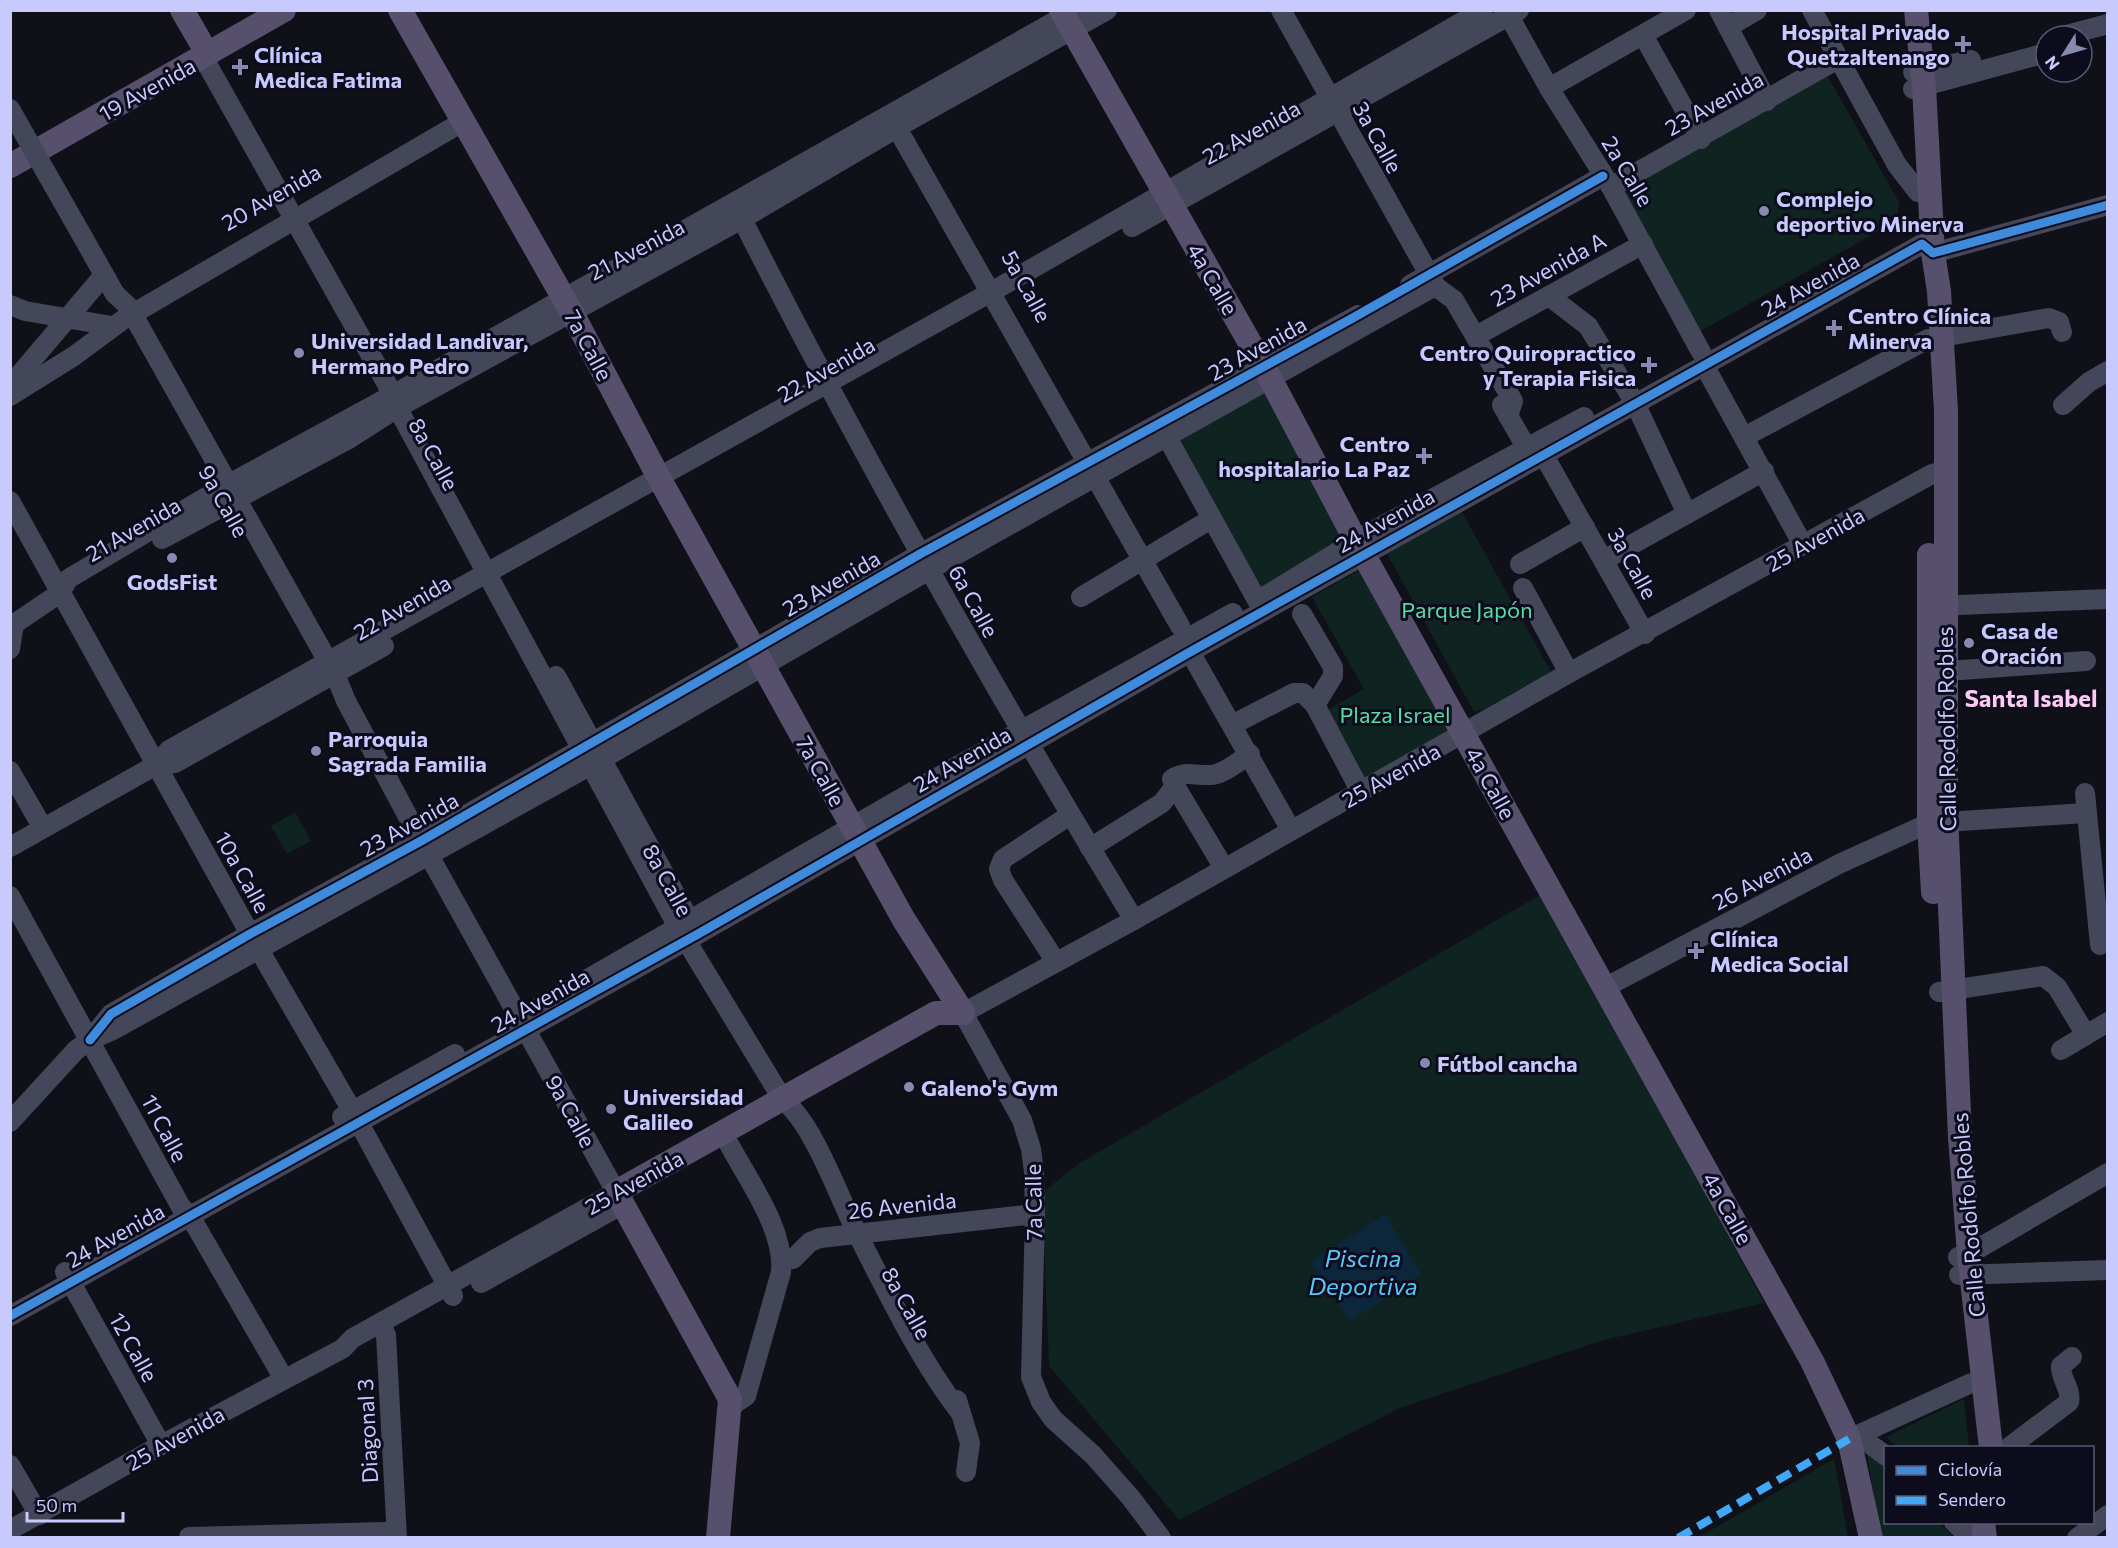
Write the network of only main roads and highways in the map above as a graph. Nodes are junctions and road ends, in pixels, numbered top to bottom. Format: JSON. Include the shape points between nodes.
{"nodes":[{"id":1,"x":182,"y":10,"type":"edge"},
{"id":2,"x":254,"y":10,"type":"edge"},
{"id":3,"x":284,"y":10,"type":"edge"},
{"id":4,"x":400,"y":10,"type":"edge"},
{"id":5,"x":1907,"y":10,"type":"edge"},
{"id":6,"x":1916,"y":10,"type":"edge"},
{"id":7,"x":1072,"y":17,"type":"edge"},
{"id":8,"x":202,"y":49,"type":"junction"},
{"id":9,"x":1918,"y":80,"type":"junction"},
{"id":10,"x":10,"y":149,"type":"edge"},
{"id":11,"x":10,"y":166,"type":"edge"},
{"id":12,"x":1927,"y":240,"type":"junction"},
{"id":13,"x":963,"y":1013,"type":"joint"},
{"id":14,"x":792,"y":1102,"type":"junction"},
{"id":15,"x":620,"y":1198,"type":"junction"},
{"id":16,"x":1977,"y":1382,"type":"junction"},
{"id":17,"x":1854,"y":1438,"type":"junction"},
{"id":18,"x":1976,"y":1446,"type":"edge"},
{"id":19,"x":1991,"y":1446,"type":"edge"},
{"id":20,"x":718,"y":1538,"type":"edge"},
{"id":21,"x":1871,"y":1538,"type":"edge"},
{"id":22,"x":1877,"y":1538,"type":"edge"}],
"edges":[{"from":1,"to":8,"type":"main road","name":"8a Calle"},
{"from":2,"to":8,"type":"main road","name":"19 Avenida"},
{"from":3,"to":8,"type":"main road","name":"19 Avenida"},
{"from":4,"to":13,"type":"main road","name":"7a Calle","via":[[567,304],[904,920]]},
{"from":5,"to":9,"type":"main road","name":"Calle Rodolfo Robles"},
{"from":6,"to":9,"type":"main road","name":"Calle Rodolfo Robles"},
{"from":7,"to":17,"type":"main road","name":"4a Calle","via":[[1272,371],[1468,733],[1799,1320]]},
{"from":8,"to":10,"type":"main road","name":"19 Avenida"},
{"from":8,"to":11,"type":"main road","name":"19 Avenida"},
{"from":9,"to":12,"type":"main road","name":"Calle Rodolfo Robles"},
{"from":9,"to":12,"type":"main road","name":"Calle Rodolfo Robles","via":[[1918,192]]},
{"from":12,"to":16,"type":"main road","name":"Calle Rodolfo Robles","via":[[1939,472],[1938,823],[1964,1265]]},
{"from":13,"to":14,"type":"main road","name":"25 Avenida","via":[[936,1013]]},
{"from":14,"to":15,"type":"main road","name":"25 Avenida"},
{"from":14,"to":15,"type":"main road","name":"25 Avenida","via":[[729,1144]]},
{"from":15,"to":20,"type":"main road","name":"9a Calle","via":[[722,1381],[730,1407]]},
{"from":16,"to":18,"type":"main road","name":"Calle Rodolfo Robles"},
{"from":16,"to":19,"type":"main road","name":"Calle Rodolfo Robles"},
{"from":17,"to":21,"type":"main road","name":"4a Calle"},
{"from":17,"to":22,"type":"main road","name":"4a Calle"}]}
